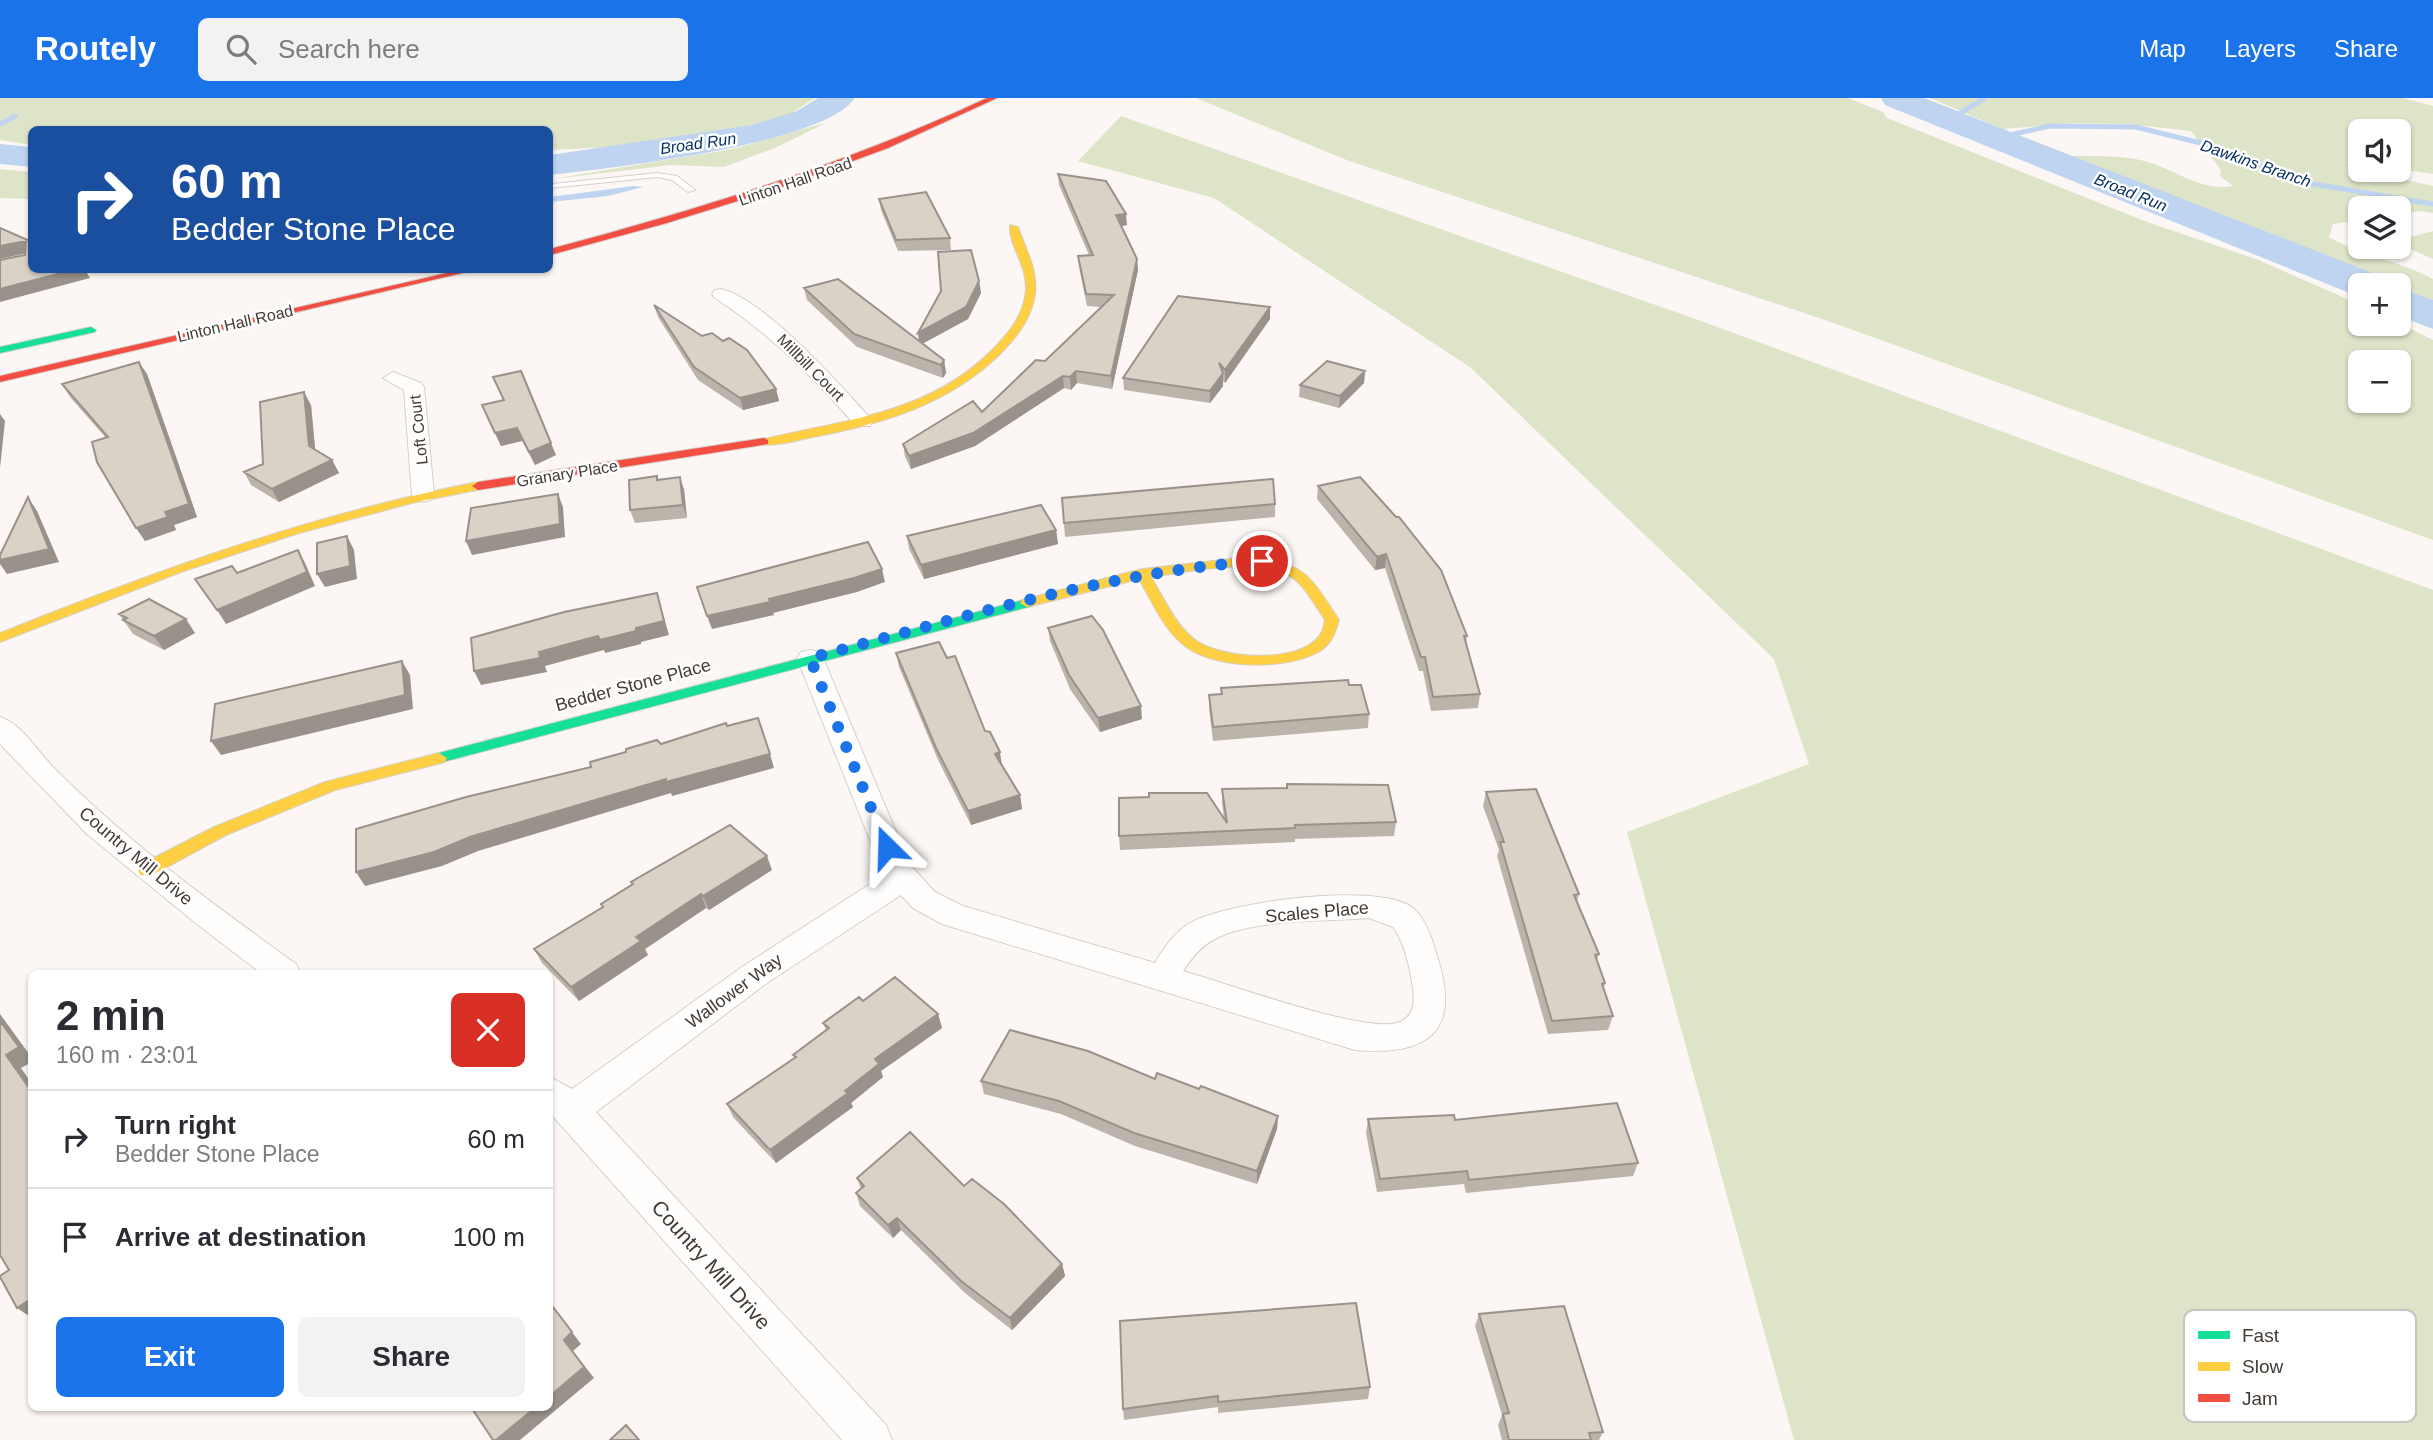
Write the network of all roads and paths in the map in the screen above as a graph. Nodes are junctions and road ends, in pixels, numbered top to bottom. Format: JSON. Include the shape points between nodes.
{"nodes":[{"id":1,"x":993,"y":98,"type":"edge"},
{"id":2,"x":711,"y":184,"type":"dead end"},
{"id":3,"x":553,"y":186,"type":"edge"},
{"id":4,"x":691,"y":190,"type":"junction"},
{"id":5,"x":668,"y":196,"type":"dead end"},
{"id":6,"x":1013,"y":227,"type":"dead end"},
{"id":7,"x":553,"y":251,"type":"edge"},
{"id":8,"x":457,"y":273,"type":"edge"},
{"id":9,"x":721,"y":293,"type":"dead end"},
{"id":10,"x":105,"y":326,"type":"dead end"},
{"id":11,"x":0,"y":350,"type":"edge"},
{"id":12,"x":393,"y":378,"type":"dead end"},
{"id":13,"x":0,"y":379,"type":"edge"},
{"id":14,"x":863,"y":422,"type":"junction"},
{"id":15,"x":423,"y":495,"type":"junction"},
{"id":16,"x":1142,"y":573,"type":"junction"},
{"id":17,"x":0,"y":638,"type":"edge"},
{"id":18,"x":810,"y":658,"type":"junction"},
{"id":19,"x":0,"y":726,"type":"edge"},
{"id":20,"x":146,"y":870,"type":"junction"},
{"id":21,"x":902,"y":879,"type":"junction"},
{"id":22,"x":281,"y":970,"type":"edge"},
{"id":23,"x":1161,"y":980,"type":"junction"},
{"id":24,"x":560,"y":1101,"type":"edge"},
{"id":25,"x":871,"y":1440,"type":"edge"}],
"edges":[{"from":1,"to":7,"type":"street","name":"Linton Hall Road","via":[[925,132],[811,177]]},
{"from":2,"to":4,"type":"street","name":"Linton Hall Road"},
{"from":3,"to":4,"type":"lane","via":[[657,175],[674,178]]},
{"from":4,"to":5,"type":"street","name":"Linton Hall Road"},
{"from":6,"to":14,"type":"street","name":"Granary Place","via":[[1030,272],[1031,291],[1028,312],[1015,331],[960,382]]},
{"from":8,"to":13,"type":"street","name":"Linton Hall Road"},
{"from":9,"to":14,"type":"street","name":"Millbill Court","via":[[784,337]]},
{"from":10,"to":11,"type":"street"},
{"from":12,"to":15,"type":"street","name":"Loft Court","via":[[414,387]]},
{"from":14,"to":15,"type":"street","name":"Granary Place","via":[[748,445]]},
{"from":15,"to":17,"type":"street","name":"Granary Place","via":[[305,523],[224,549]]},
{"from":16,"to":16,"type":"street","name":"Bedder Stone Place","via":[[1276,563],[1301,575],[1332,620],[1332,629],[1320,645],[1297,655],[1232,659],[1211,655],[1186,640]]},
{"from":16,"to":18,"type":"street","name":"Bedder Stone Place"},
{"from":18,"to":20,"type":"street","name":"Bedder Stone Place","via":[[331,786],[232,825]]},
{"from":18,"to":21,"type":"street","name":"Scales Place"},
{"from":19,"to":20,"type":"street","name":"Country Mill Drive","via":[[86,817]]},
{"from":20,"to":22,"type":"street","name":"Country Mill Drive"},
{"from":21,"to":23,"type":"street","name":"Scales Place","via":[[924,900],[953,915]]},
{"from":21,"to":24,"type":"street","name":"Wallower Way"},
{"from":23,"to":23,"type":"street","name":"Scales Place","via":[[1355,1036],[1385,1038],[1412,1033],[1426,1020],[1431,1002],[1415,932],[1403,917],[1369,906],[1230,920],[1203,930],[1182,946]]},
{"from":24,"to":25,"type":"street","name":"Country Mill Drive"}]}
